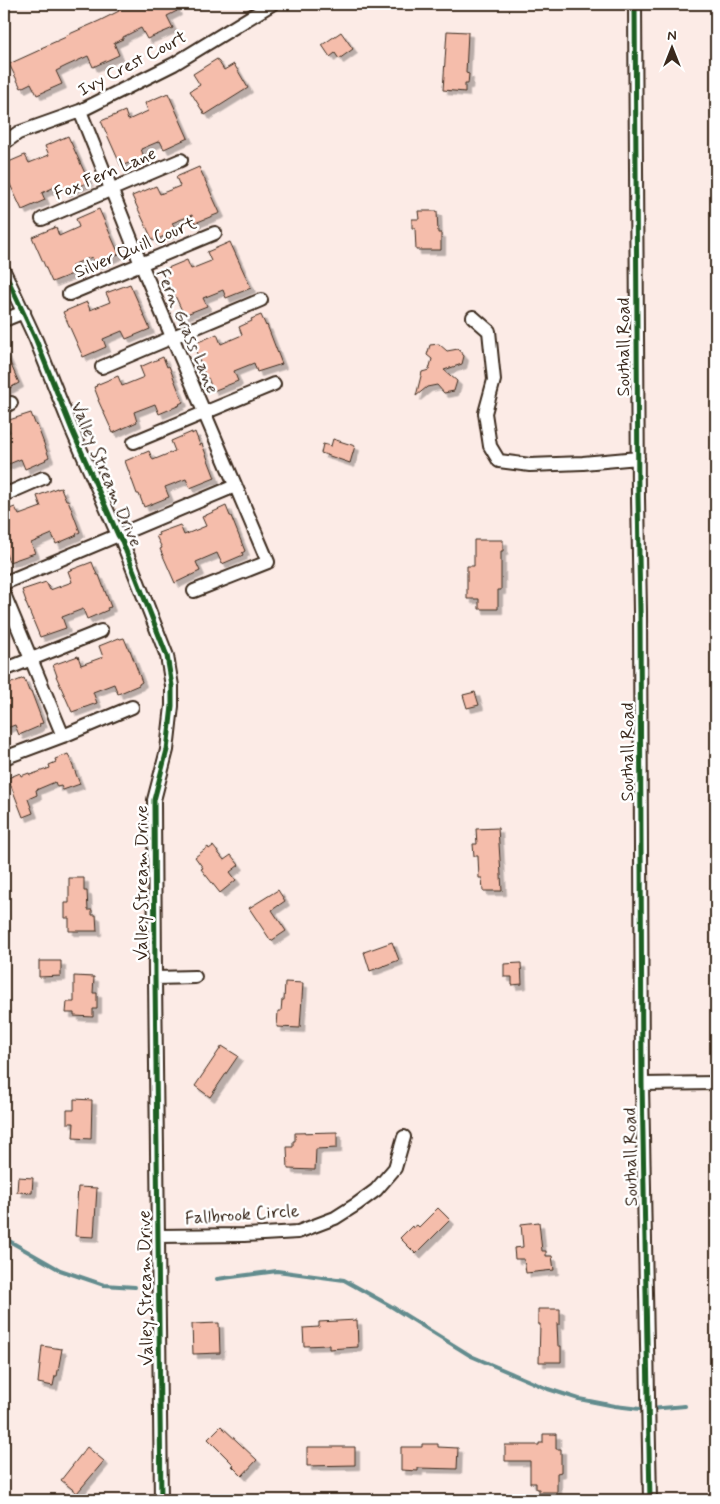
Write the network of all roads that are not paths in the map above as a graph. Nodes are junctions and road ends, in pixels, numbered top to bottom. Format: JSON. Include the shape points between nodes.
{"nodes":[{"id":1,"x":272,"y":4,"type":"edge"},
{"id":2,"x":635,"y":4,"type":"edge"},
{"id":3,"x":80,"y":111,"type":"junction"},
{"id":4,"x":4,"y":143,"type":"edge"},
{"id":5,"x":181,"y":160,"type":"dead end"},
{"id":6,"x":110,"y":190,"type":"junction"},
{"id":7,"x":42,"y":219,"type":"dead end"},
{"id":8,"x":215,"y":233,"type":"dead end"},
{"id":9,"x":141,"y":264,"type":"junction"},
{"id":10,"x":4,"y":271,"type":"edge"},
{"id":11,"x":69,"y":294,"type":"dead end"},
{"id":12,"x":261,"y":300,"type":"dead end"},
{"id":13,"x":24,"y":312,"type":"junction"},
{"id":14,"x":473,"y":317,"type":"dead end"},
{"id":15,"x":4,"y":320,"type":"edge"},
{"id":16,"x":172,"y":337,"type":"junction"},
{"id":17,"x":102,"y":367,"type":"dead end"},
{"id":18,"x":274,"y":384,"type":"dead end"},
{"id":19,"x":204,"y":412,"type":"junction"},
{"id":20,"x":134,"y":442,"type":"dead end"},
{"id":21,"x":638,"y":458,"type":"junction"},
{"id":22,"x":43,"y":478,"type":"dead end"},
{"id":23,"x":235,"y":486,"type":"junction"},
{"id":24,"x":4,"y":495,"type":"edge"},
{"id":25,"x":118,"y":535,"type":"junction"},
{"id":26,"x":4,"y":583,"type":"edge"},
{"id":27,"x":194,"y":592,"type":"dead end"},
{"id":28,"x":4,"y":594,"type":"edge"},
{"id":29,"x":101,"y":631,"type":"dead end"},
{"id":30,"x":31,"y":660,"type":"junction"},
{"id":31,"x":4,"y":670,"type":"edge"},
{"id":32,"x":132,"y":707,"type":"dead end"},
{"id":33,"x":63,"y":736,"type":"junction"},
{"id":34,"x":4,"y":758,"type":"edge"},
{"id":35,"x":195,"y":977,"type":"dead end"},
{"id":36,"x":155,"y":978,"type":"junction"},
{"id":37,"x":642,"y":1084,"type":"junction"},
{"id":38,"x":716,"y":1084,"type":"edge"},
{"id":39,"x":404,"y":1137,"type":"dead end"},
{"id":40,"x":158,"y":1236,"type":"junction"},
{"id":41,"x":161,"y":1500,"type":"edge"},
{"id":42,"x":650,"y":1500,"type":"edge"}],
"edges":[{"from":1,"to":3,"type":"street","name":"Ivy Crest Court","via":[[174,64]]},
{"from":2,"to":21,"type":"street","name":"Southall Road"},
{"from":3,"to":4,"type":"street","name":"Ivy Crest Court","via":[[18,133]]},
{"from":3,"to":6,"type":"street","name":"Fern Grass Lane"},
{"from":5,"to":6,"type":"street","name":"Fox Fern Lane"},
{"from":6,"to":7,"type":"street","name":"Fox Fern Lane"},
{"from":6,"to":9,"type":"street","name":"Fern Grass Lane"},
{"from":8,"to":9,"type":"street","name":"Silver Quill Court"},
{"from":9,"to":11,"type":"street","name":"Silver Quill Court"},
{"from":9,"to":16,"type":"street","name":"Fern Grass Lane"},
{"from":10,"to":13,"type":"street","name":"Valley Stream Drive"},
{"from":12,"to":16,"type":"street"},
{"from":13,"to":15,"type":"street"},
{"from":13,"to":25,"type":"street","name":"Valley Stream Drive"},
{"from":14,"to":21,"type":"street","via":[[489,331],[494,380],[485,413],[490,446],[499,461],[530,466]]},
{"from":16,"to":17,"type":"street"},
{"from":16,"to":19,"type":"street","name":"Fern Grass Lane"},
{"from":18,"to":19,"type":"street"},
{"from":19,"to":20,"type":"street"},
{"from":19,"to":23,"type":"street","name":"Fern Grass Lane"},
{"from":21,"to":37,"type":"street","name":"Southall Road"},
{"from":22,"to":24,"type":"street"},
{"from":23,"to":25,"type":"street"},
{"from":23,"to":27,"type":"street","name":"Fern Grass Lane","via":[[268,562]]},
{"from":25,"to":26,"type":"street"},
{"from":25,"to":36,"type":"street","name":"Valley Stream Drive","via":[[167,656],[172,686],[167,750],[154,800]]},
{"from":28,"to":30,"type":"street"},
{"from":29,"to":30,"type":"street"},
{"from":30,"to":31,"type":"street"},
{"from":30,"to":33,"type":"street"},
{"from":32,"to":33,"type":"street"},
{"from":33,"to":34,"type":"street"},
{"from":35,"to":36,"type":"street"},
{"from":36,"to":40,"type":"street","name":"Valley Stream Drive"},
{"from":37,"to":38,"type":"street"},
{"from":37,"to":42,"type":"street","name":"Southall Road"},
{"from":39,"to":40,"type":"street","name":"Fallbrook Circle","via":[[395,1168],[376,1190],[335,1218],[298,1232]]},
{"from":40,"to":41,"type":"street","name":"Valley Stream Drive"}]}
